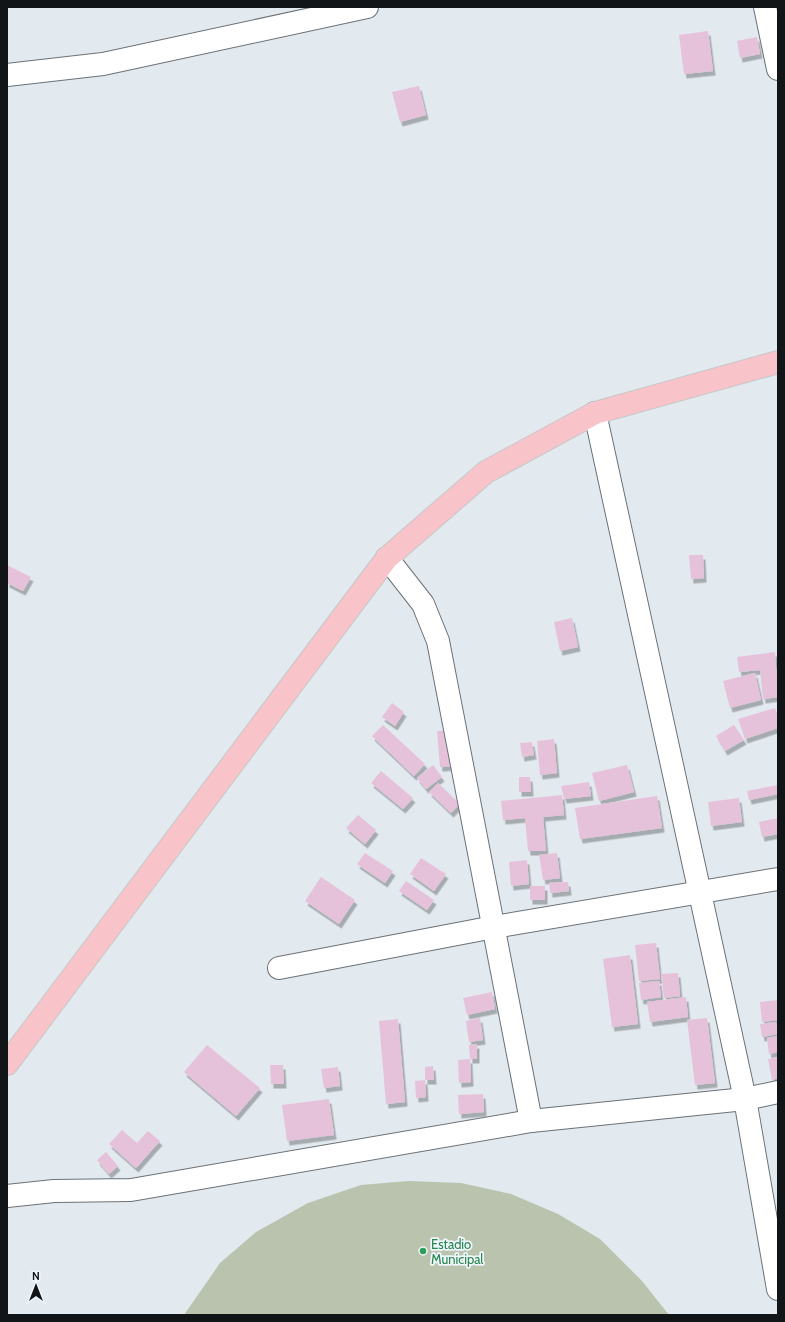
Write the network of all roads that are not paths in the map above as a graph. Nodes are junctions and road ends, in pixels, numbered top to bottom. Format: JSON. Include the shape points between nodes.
{"nodes":[{"id":1,"x":367,"y":7,"type":"edge"},
{"id":2,"x":765,"y":7,"type":"edge"},
{"id":3,"x":778,"y":69,"type":"edge"},
{"id":4,"x":7,"y":75,"type":"edge"},
{"id":5,"x":778,"y":362,"type":"edge"},
{"id":6,"x":595,"y":412,"type":"junction"},
{"id":7,"x":387,"y":558,"type":"junction"},
{"id":8,"x":778,"y":880,"type":"edge"},
{"id":9,"x":700,"y":892,"type":"junction"},
{"id":10,"x":494,"y":927,"type":"junction"},
{"id":11,"x":279,"y":968,"type":"dead end"},
{"id":12,"x":7,"y":1064,"type":"edge"},
{"id":13,"x":778,"y":1092,"type":"edge"},
{"id":14,"x":745,"y":1099,"type":"junction"},
{"id":15,"x":531,"y":1121,"type":"junction"},
{"id":16,"x":7,"y":1196,"type":"edge"},
{"id":17,"x":778,"y":1289,"type":"edge"}],
"edges":[{"from":1,"to":4,"type":"street","via":[[103,64]]},
{"from":2,"to":3,"type":"street"},
{"from":5,"to":6,"type":"highway"},
{"from":6,"to":7,"type":"highway","via":[[486,472]]},
{"from":6,"to":9,"type":"street"},
{"from":7,"to":10,"type":"street","via":[[423,604],[438,641]]},
{"from":7,"to":12,"type":"highway"},
{"from":8,"to":9,"type":"street"},
{"from":9,"to":10,"type":"street"},
{"from":9,"to":14,"type":"street"},
{"from":10,"to":11,"type":"street"},
{"from":10,"to":15,"type":"street"},
{"from":13,"to":14,"type":"street"},
{"from":14,"to":15,"type":"street"},
{"from":14,"to":17,"type":"street"},
{"from":15,"to":16,"type":"street","via":[[131,1190],[54,1191]]}]}
